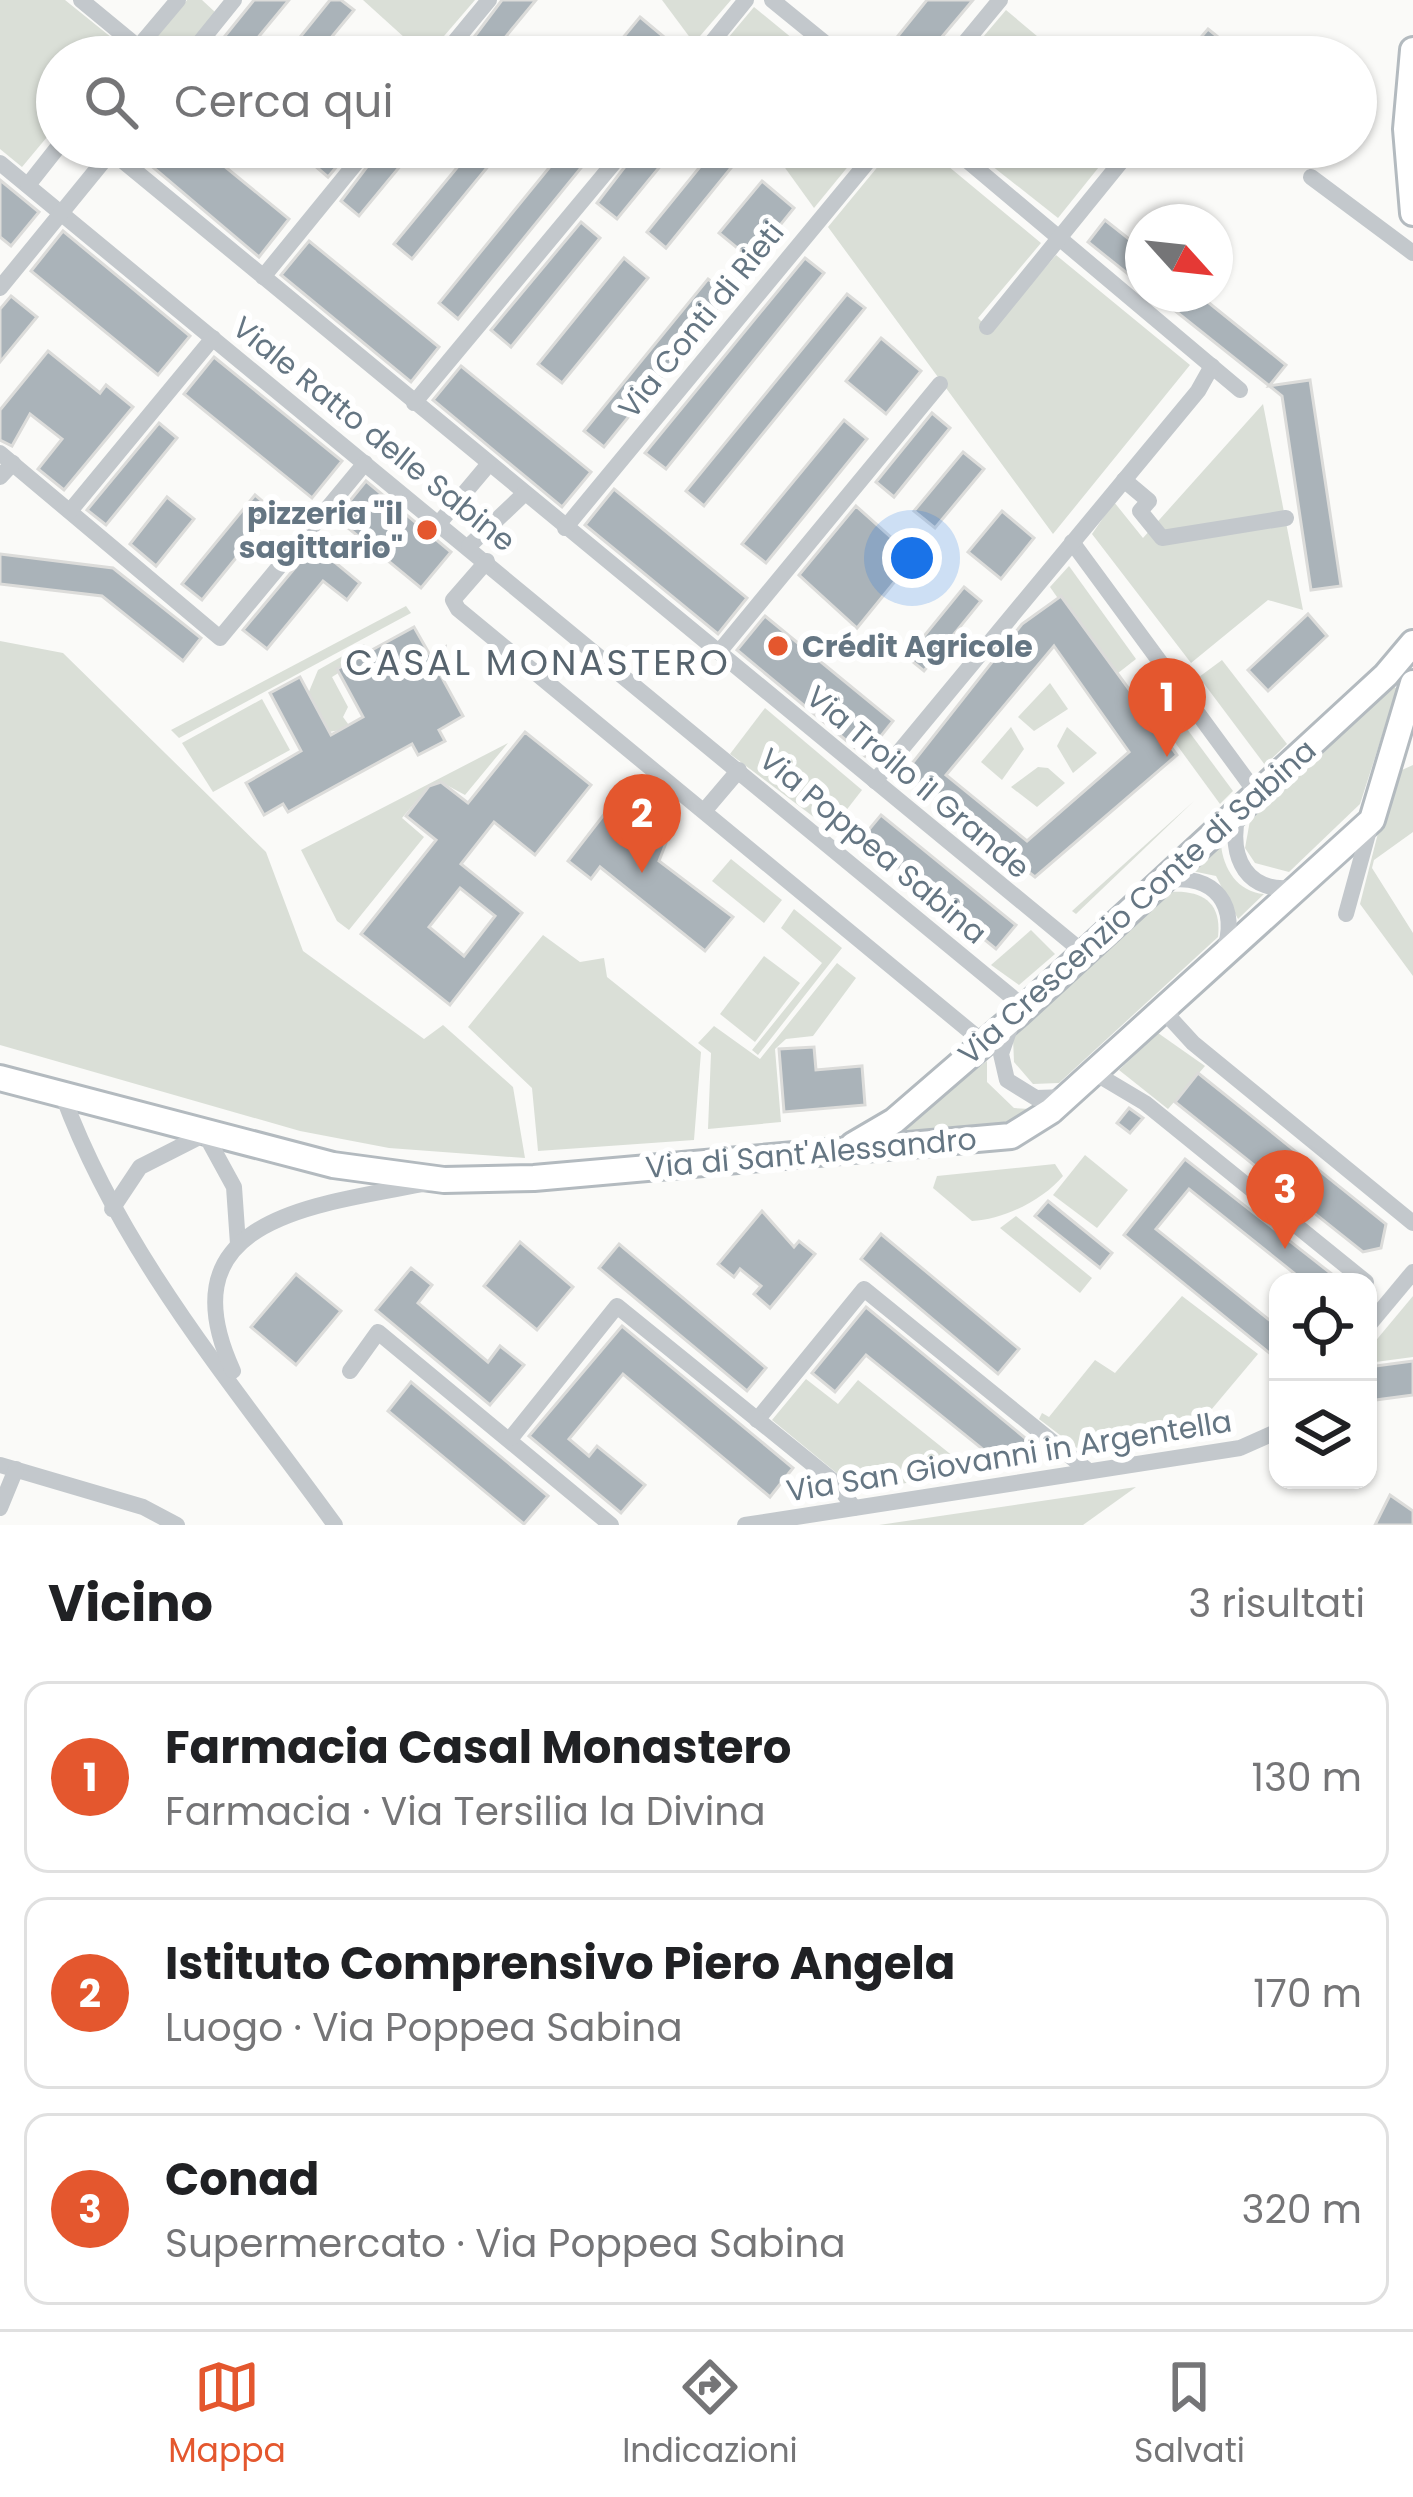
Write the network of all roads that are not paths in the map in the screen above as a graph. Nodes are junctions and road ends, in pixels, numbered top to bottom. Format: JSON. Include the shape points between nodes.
{"nodes":[{"id":1,"x":81,"y":0,"type":"edge"},
{"id":2,"x":178,"y":0,"type":"edge"},
{"id":3,"x":489,"y":0,"type":"edge"},
{"id":4,"x":746,"y":0,"type":"edge"},
{"id":5,"x":772,"y":0,"type":"edge"},
{"id":6,"x":1000,"y":0,"type":"edge"},
{"id":7,"x":224,"y":4,"type":"edge"},
{"id":8,"x":120,"y":36,"type":"edge"},
{"id":9,"x":153,"y":36,"type":"edge"},
{"id":10,"x":202,"y":36,"type":"edge"},
{"id":11,"x":459,"y":36,"type":"edge"},
{"id":12,"x":717,"y":36,"type":"edge"},
{"id":13,"x":816,"y":36,"type":"edge"},
{"id":14,"x":970,"y":36,"type":"edge"},
{"id":15,"x":1413,"y":50,"type":"edge"},
{"id":16,"x":0,"y":163,"type":"edge"},
{"id":17,"x":41,"y":168,"type":"edge"},
{"id":18,"x":96,"y":168,"type":"edge"},
{"id":19,"x":133,"y":168,"type":"edge"},
{"id":20,"x":351,"y":168,"type":"edge"},
{"id":21,"x":610,"y":168,"type":"edge"},
{"id":22,"x":863,"y":168,"type":"edge"},
{"id":23,"x":977,"y":168,"type":"edge"},
{"id":24,"x":1116,"y":168,"type":"edge"},
{"id":25,"x":1312,"y":177,"type":"dead end"},
{"id":26,"x":28,"y":185,"type":"junction"},
{"id":27,"x":62,"y":212,"type":"junction"},
{"id":28,"x":1413,"y":213,"type":"edge"},
{"id":29,"x":1061,"y":237,"type":"junction"},
{"id":30,"x":1413,"y":253,"type":"edge"},
{"id":31,"x":262,"y":277,"type":"junction"},
{"id":32,"x":0,"y":288,"type":"edge"},
{"id":33,"x":987,"y":327,"type":"dead end"},
{"id":34,"x":213,"y":338,"type":"junction"},
{"id":35,"x":1212,"y":366,"type":"junction"},
{"id":36,"x":940,"y":385,"type":"dead end"},
{"id":37,"x":1240,"y":390,"type":"dead end"},
{"id":38,"x":414,"y":403,"type":"junction"},
{"id":39,"x":365,"y":463,"type":"junction"},
{"id":40,"x":4,"y":465,"type":"edge"},
{"id":41,"x":488,"y":465,"type":"junction"},
{"id":42,"x":1124,"y":480,"type":"junction"},
{"id":43,"x":524,"y":494,"type":"junction"},
{"id":44,"x":70,"y":512,"type":"junction"},
{"id":45,"x":1286,"y":518,"type":"dead end"},
{"id":46,"x":440,"y":522,"type":"junction"},
{"id":47,"x":565,"y":528,"type":"junction"},
{"id":48,"x":1072,"y":542,"type":"junction"},
{"id":49,"x":470,"y":546,"type":"junction"},
{"id":50,"x":487,"y":560,"type":"junction"},
{"id":51,"x":1413,"y":643,"type":"edge"},
{"id":52,"x":719,"y":652,"type":"junction"},
{"id":53,"x":1405,"y":681,"type":"edge"},
{"id":54,"x":686,"y":725,"type":"joint"},
{"id":55,"x":1401,"y":755,"type":"edge"},
{"id":56,"x":739,"y":770,"type":"junction"},
{"id":57,"x":875,"y":782,"type":"junction"},
{"id":58,"x":1257,"y":794,"type":"junction"},
{"id":59,"x":705,"y":810,"type":"junction"},
{"id":60,"x":1238,"y":814,"type":"junction"},
{"id":61,"x":1372,"y":820,"type":"junction"},
{"id":62,"x":1162,"y":881,"type":"junction"},
{"id":63,"x":1300,"y":886,"type":"junction"},
{"id":64,"x":1346,"y":914,"type":"dead end"},
{"id":65,"x":1084,"y":953,"type":"junction"},
{"id":66,"x":1222,"y":955,"type":"junction"},
{"id":67,"x":1168,"y":1005,"type":"junction"},
{"id":68,"x":1021,"y":1011,"type":"junction"},
{"id":69,"x":983,"y":1042,"type":"junction"},
{"id":70,"x":1093,"y":1072,"type":"junction"},
{"id":71,"x":0,"y":1078,"type":"edge"},
{"id":72,"x":63,"y":1096,"type":"junction"},
{"id":73,"x":1067,"y":1097,"type":"junction"},
{"id":74,"x":205,"y":1134,"type":"junction"},
{"id":75,"x":850,"y":1147,"type":"junction"},
{"id":76,"x":444,"y":1180,"type":"junction"},
{"id":77,"x":112,"y":1209,"type":"junction"},
{"id":78,"x":1413,"y":1223,"type":"edge"},
{"id":79,"x":238,"y":1244,"type":"junction"},
{"id":80,"x":1413,"y":1272,"type":"edge"},
{"id":81,"x":1355,"y":1273,"type":"edge"},
{"id":82,"x":1377,"y":1291,"type":"edge"},
{"id":83,"x":1389,"y":1300,"type":"junction"},
{"id":84,"x":1377,"y":1315,"type":"edge"},
{"id":85,"x":350,"y":1371,"type":"dead end"},
{"id":86,"x":248,"y":1404,"type":"junction"},
{"id":87,"x":757,"y":1420,"type":"junction"},
{"id":88,"x":1269,"y":1435,"type":"edge"},
{"id":89,"x":511,"y":1438,"type":"junction"},
{"id":90,"x":8,"y":1467,"type":"edge"},
{"id":91,"x":1086,"y":1469,"type":"junction"},
{"id":92,"x":0,"y":1508,"type":"edge"},
{"id":93,"x":854,"y":1508,"type":"junction"},
{"id":94,"x":177,"y":1525,"type":"edge"},
{"id":95,"x":335,"y":1525,"type":"edge"},
{"id":96,"x":611,"y":1525,"type":"edge"},
{"id":97,"x":745,"y":1525,"type":"edge"}],
"edges":[{"from":1,"to":8,"type":"street"},
{"from":2,"to":9,"type":"street"},
{"from":3,"to":11,"type":"street"},
{"from":4,"to":12,"type":"street"},
{"from":5,"to":13,"type":"street"},
{"from":6,"to":14,"type":"street"},
{"from":7,"to":10,"type":"street"},
{"from":15,"to":28,"type":"street","via":[[1406,129]]},
{"from":16,"to":26,"type":"street","name":"Viale Ratto delle Sabine"},
{"from":17,"to":26,"type":"street"},
{"from":18,"to":27,"type":"street"},
{"from":19,"to":31,"type":"street","name":"Viale Ratto delle Sabine"},
{"from":20,"to":31,"type":"street"},
{"from":21,"to":38,"type":"street"},
{"from":22,"to":47,"type":"street","name":"Via Conti di Rieti"},
{"from":23,"to":29,"type":"street"},
{"from":24,"to":29,"type":"street"},
{"from":25,"to":30,"type":"street"},
{"from":26,"to":27,"type":"street","name":"Viale Ratto delle Sabine"},
{"from":27,"to":32,"type":"street"},
{"from":27,"to":34,"type":"street","name":"Viale Ratto delle Sabine"},
{"from":29,"to":33,"type":"street"},
{"from":29,"to":35,"type":"street"},
{"from":31,"to":38,"type":"street","name":"Viale Ratto delle Sabine"},
{"from":34,"to":39,"type":"street","name":"Viale Ratto delle Sabine"},
{"from":34,"to":44,"type":"street"},
{"from":35,"to":37,"type":"street"},
{"from":35,"to":42,"type":"street"},
{"from":36,"to":52,"type":"street"},
{"from":38,"to":41,"type":"street","name":"Viale Ratto delle Sabine"},
{"from":39,"to":44,"type":"street","via":[[220,638]]},
{"from":39,"to":46,"type":"street","name":"Viale Ratto delle Sabine"},
{"from":40,"to":44,"type":"street"},
{"from":41,"to":43,"type":"street","name":"Viale Ratto delle Sabine"},
{"from":41,"to":46,"type":"street"},
{"from":42,"to":45,"type":"street","via":[[1149,501],[1140,511],[1162,538]]},
{"from":42,"to":48,"type":"street"},
{"from":43,"to":47,"type":"street","name":"Viale Ratto delle Sabine"},
{"from":43,"to":49,"type":"street"},
{"from":46,"to":49,"type":"street","name":"Viale Ratto delle Sabine"},
{"from":47,"to":52,"type":"street","name":"Viale Ratto delle Sabine"},
{"from":48,"to":57,"type":"street"},
{"from":48,"to":58,"type":"street"},
{"from":49,"to":50,"type":"street","name":"Viale Ratto delle Sabine"},
{"from":50,"to":54,"type":"street","name":"Viale Ratto delle Sabine"},
{"from":50,"to":59,"type":"street","via":[[453,600],[458,609]]},
{"from":51,"to":53,"type":"street","name":"Via Crescenzio Conte di Sabina"},
{"from":52,"to":57,"type":"street","name":"Via Troilo il Grande"},
{"from":53,"to":55,"type":"street"},
{"from":53,"to":58,"type":"street","name":"Via Crescenzio Conte di Sabina"},
{"from":54,"to":56,"type":"street","name":"Via Poppea Sabina"},
{"from":55,"to":61,"type":"street"},
{"from":56,"to":59,"type":"street"},
{"from":56,"to":68,"type":"street","name":"Via Poppea Sabina"},
{"from":57,"to":65,"type":"street","name":"Via Troilo il Grande"},
{"from":58,"to":60,"type":"street","name":"Via Crescenzio Conte di Sabina"},
{"from":59,"to":69,"type":"street"},
{"from":60,"to":62,"type":"street","name":"Via Crescenzio Conte di Sabina"},
{"from":60,"to":63,"type":"street","via":[[1235,855],[1243,870],[1270,887]]},
{"from":61,"to":63,"type":"street","name":"Via di Sant'Alessandro"},
{"from":61,"to":64,"type":"street"},
{"from":62,"to":65,"type":"street","name":"Via Crescenzio Conte di Sabina"},
{"from":62,"to":66,"type":"street","via":[[1194,879],[1219,892],[1230,916]]},
{"from":63,"to":66,"type":"street","name":"Via di Sant'Alessandro"},
{"from":65,"to":68,"type":"street","name":"Via Crescenzio Conte di Sabina"},
{"from":66,"to":67,"type":"street","name":"Via di Sant'Alessandro"},
{"from":67,"to":70,"type":"street","name":"Via di Sant'Alessandro"},
{"from":67,"to":78,"type":"street","via":[[1193,1043]]},
{"from":68,"to":69,"type":"street","name":"Via Crescenzio Conte di Sabina"},
{"from":68,"to":73,"type":"street","via":[[1001,1054],[1007,1080],[1036,1098]]},
{"from":69,"to":75,"type":"street","name":"Via Crescenzio Conte di Sabina","via":[[903,1113]]},
{"from":70,"to":73,"type":"street","name":"Via di Sant'Alessandro"},
{"from":70,"to":81,"type":"street","via":[[1145,1103]]},
{"from":71,"to":72,"type":"street","name":"Via di Sant'Alessandro"},
{"from":72,"to":74,"type":"street","name":"Via di Sant'Alessandro"},
{"from":72,"to":77,"type":"street"},
{"from":73,"to":75,"type":"street","name":"Via di Sant'Alessandro","via":[[1010,1136]]},
{"from":74,"to":76,"type":"street","name":"Via di Sant'Alessandro","via":[[352,1169]]},
{"from":74,"to":77,"type":"street","via":[[134,1172]]},
{"from":74,"to":79,"type":"street","via":[[234,1187]]},
{"from":75,"to":76,"type":"street","name":"Via di Sant'Alessandro"},
{"from":76,"to":79,"type":"street","via":[[296,1211]]},
{"from":77,"to":86,"type":"street"},
{"from":79,"to":86,"type":"street","via":[[219,1270],[212,1309]]},
{"from":80,"to":83,"type":"street"},
{"from":82,"to":83,"type":"street"},
{"from":83,"to":84,"type":"street"},
{"from":85,"to":89,"type":"street","via":[[378,1332]]},
{"from":86,"to":95,"type":"street"},
{"from":87,"to":89,"type":"street","via":[[617,1306]]},
{"from":87,"to":91,"type":"street","via":[[864,1289]]},
{"from":87,"to":93,"type":"street","via":[[837,1484]]},
{"from":88,"to":91,"type":"street","name":"Via San Giovanni in Argentella","via":[[1240,1448]]},
{"from":89,"to":96,"type":"street"},
{"from":90,"to":92,"type":"street"},
{"from":90,"to":94,"type":"street"},
{"from":91,"to":93,"type":"street","name":"Via San Giovanni in Argentella"},
{"from":93,"to":97,"type":"street","name":"Via San Giovanni in Argentella"}]}
